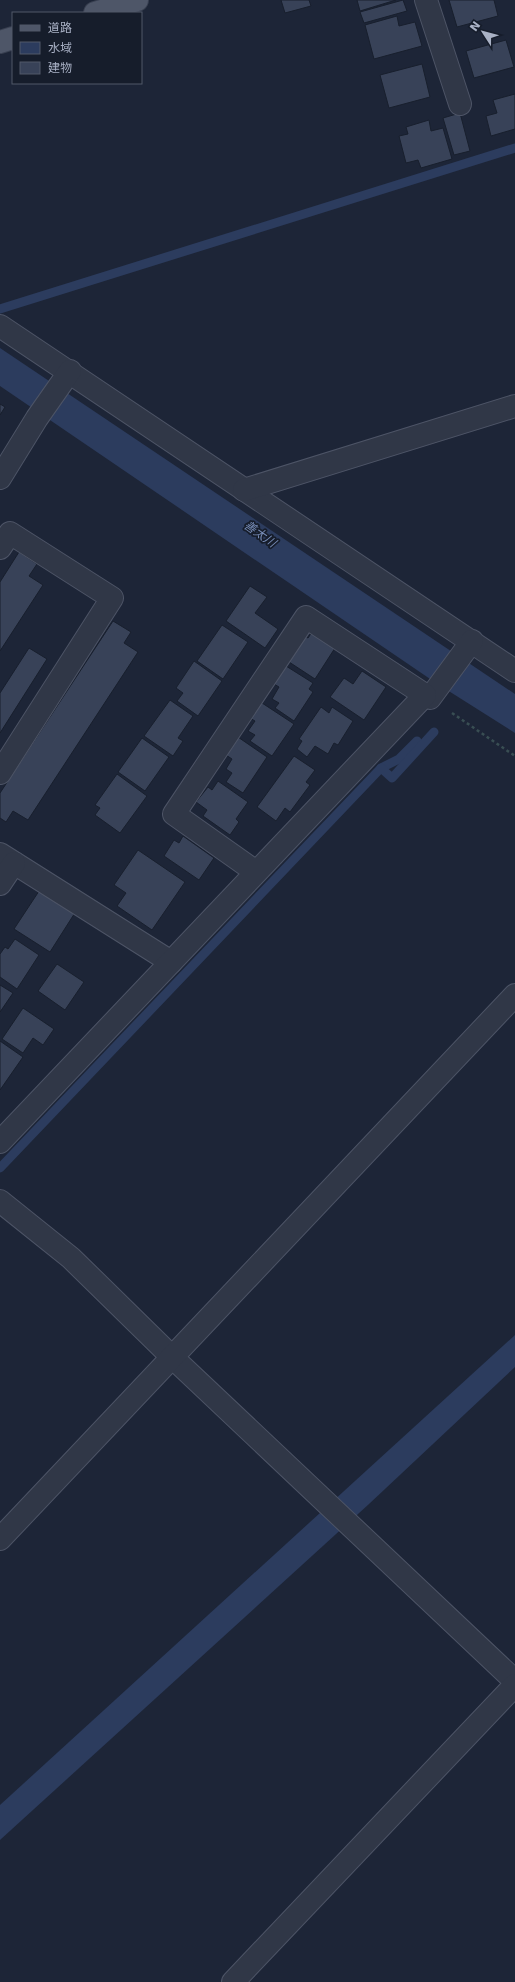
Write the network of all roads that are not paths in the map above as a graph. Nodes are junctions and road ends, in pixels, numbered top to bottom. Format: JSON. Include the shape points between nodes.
{"nodes":[{"id":1,"x":137,"y":0,"type":"edge"},
{"id":2,"x":426,"y":0,"type":"edge"},
{"id":3,"x":98,"y":12,"type":"edge"},
{"id":4,"x":12,"y":38,"type":"edge"},
{"id":5,"x":0,"y":42,"type":"edge"},
{"id":6,"x":460,"y":104,"type":"dead end"},
{"id":7,"x":0,"y":326,"type":"edge"},
{"id":8,"x":67,"y":375,"type":"junction"},
{"id":9,"x":515,"y":406,"type":"edge"},
{"id":10,"x":0,"y":478,"type":"edge"},
{"id":11,"x":244,"y":490,"type":"junction"},
{"id":12,"x":0,"y":548,"type":"edge"},
{"id":13,"x":469,"y":645,"type":"junction"},
{"id":14,"x":515,"y":671,"type":"edge"},
{"id":15,"x":433,"y":695,"type":"road end"},
{"id":16,"x":0,"y":773,"type":"edge"},
{"id":17,"x":7,"y":858,"type":"edge"},
{"id":18,"x":256,"y":872,"type":"junction"},
{"id":19,"x":0,"y":884,"type":"edge"},
{"id":20,"x":171,"y":962,"type":"junction"},
{"id":21,"x":515,"y":995,"type":"edge"},
{"id":22,"x":0,"y":1142,"type":"edge"},
{"id":23,"x":0,"y":1201,"type":"edge"},
{"id":24,"x":172,"y":1358,"type":"junction"},
{"id":25,"x":0,"y":1539,"type":"edge"},
{"id":26,"x":515,"y":1682,"type":"edge"},
{"id":27,"x":515,"y":1685,"type":"edge"},
{"id":28,"x":233,"y":1982,"type":"edge"}],
"edges":[{"from":1,"to":3,"type":"main road"},
{"from":2,"to":6,"type":"street"},
{"from":4,"to":5,"type":"main road"},
{"from":7,"to":8,"type":"street"},
{"from":8,"to":10,"type":"street"},
{"from":8,"to":11,"type":"street"},
{"from":9,"to":11,"type":"street"},
{"from":11,"to":13,"type":"street"},
{"from":12,"to":16,"type":"street","via":[[10,533],[112,598]]},
{"from":13,"to":14,"type":"street"},
{"from":13,"to":15,"type":"street"},
{"from":17,"to":19,"type":"street"},
{"from":17,"to":20,"type":"street"},
{"from":18,"to":18,"type":"street","via":[[424,695],[306,617],[174,814]]},
{"from":18,"to":20,"type":"street"},
{"from":20,"to":22,"type":"street"},
{"from":21,"to":24,"type":"street"},
{"from":23,"to":24,"type":"street","via":[[71,1258]]},
{"from":24,"to":25,"type":"street"},
{"from":24,"to":26,"type":"street"},
{"from":27,"to":28,"type":"street"}]}
